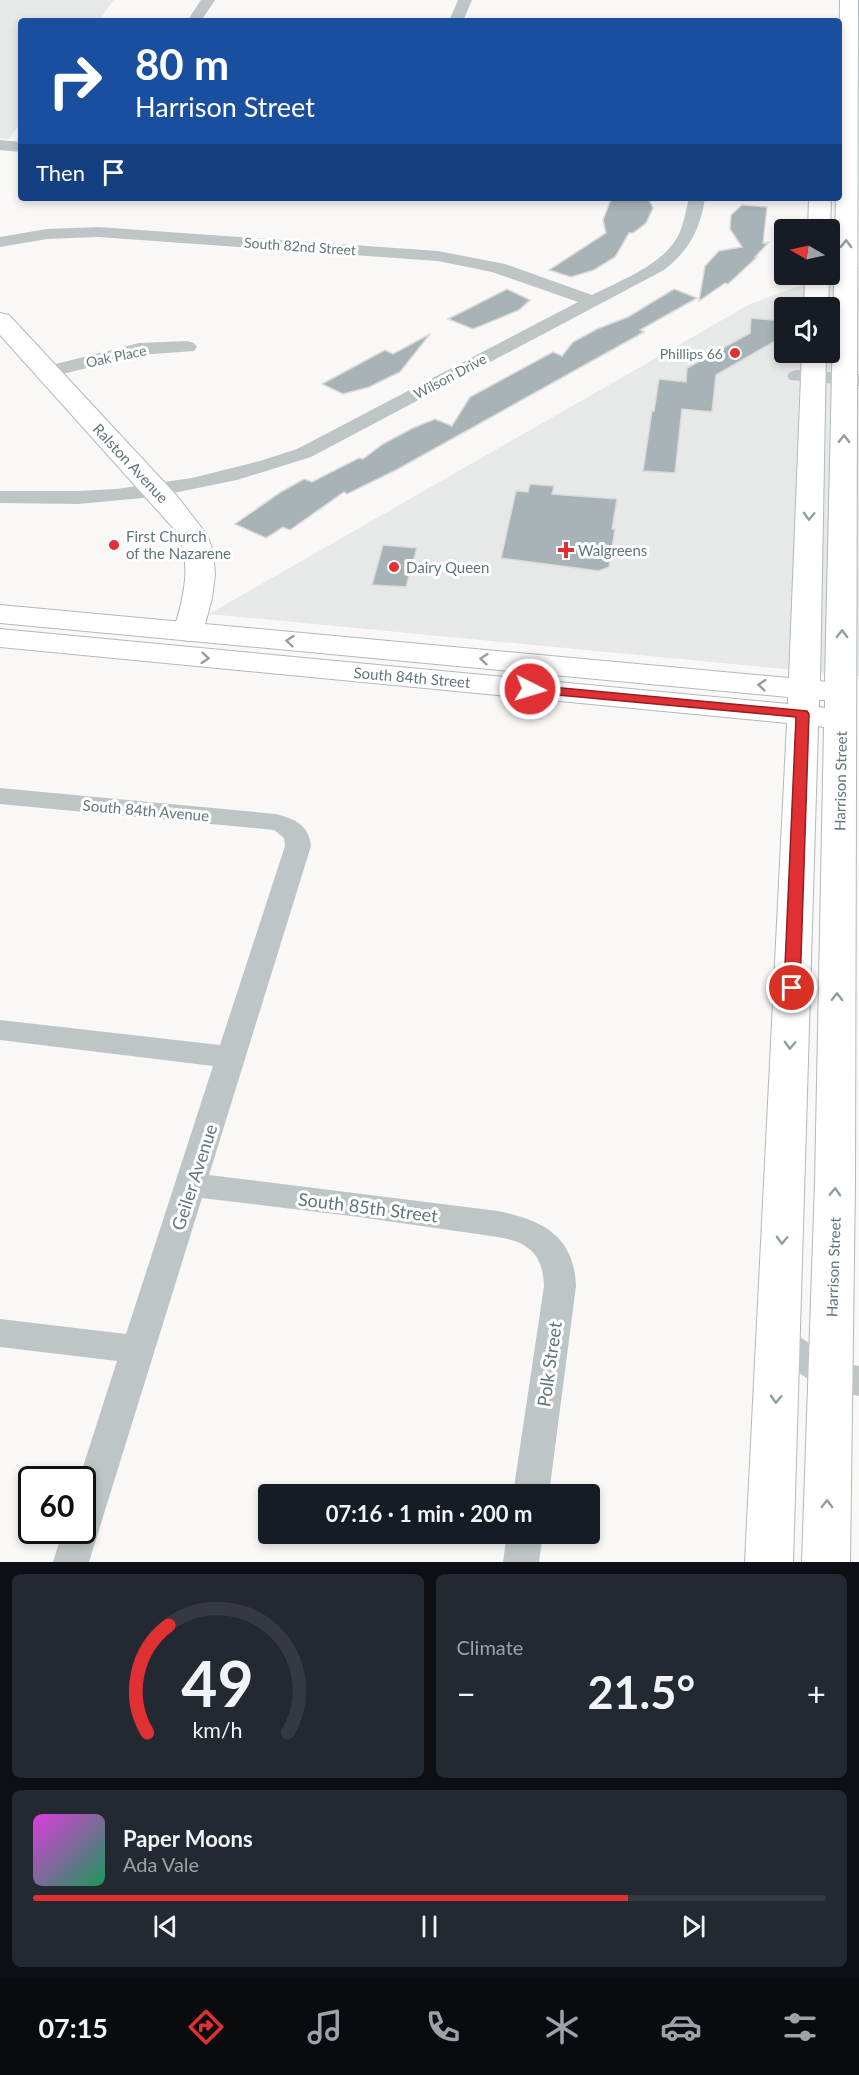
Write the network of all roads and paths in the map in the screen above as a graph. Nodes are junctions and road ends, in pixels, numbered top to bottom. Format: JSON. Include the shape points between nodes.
{"nodes":[{"id":1,"x":208,"y":0,"type":"edge"},
{"id":2,"x":465,"y":0,"type":"edge"},
{"id":3,"x":849,"y":0,"type":"edge"},
{"id":4,"x":196,"y":18,"type":"edge"},
{"id":5,"x":457,"y":18,"type":"edge"},
{"id":6,"x":849,"y":39,"type":"edge"},
{"id":7,"x":842,"y":125,"type":"edge"},
{"id":8,"x":0,"y":145,"type":"edge"},
{"id":9,"x":18,"y":147,"type":"edge"},
{"id":10,"x":696,"y":201,"type":"edge"},
{"id":11,"x":820,"y":201,"type":"edge"},
{"id":12,"x":836,"y":201,"type":"edge"},
{"id":13,"x":819,"y":219,"type":"edge"},
{"id":14,"x":0,"y":242,"type":"edge"},
{"id":15,"x":593,"y":302,"type":"junction"},
{"id":16,"x":0,"y":320,"type":"edge"},
{"id":17,"x":187,"y":347,"type":"dead end"},
{"id":18,"x":808,"y":369,"type":"edge"},
{"id":19,"x":47,"y":372,"type":"junction"},
{"id":20,"x":852,"y":380,"type":"edge"},
{"id":21,"x":157,"y":491,"type":"junction"},
{"id":22,"x":0,"y":497,"type":"edge"},
{"id":23,"x":0,"y":614,"type":"edge"},
{"id":24,"x":0,"y":629,"type":"edge"},
{"id":25,"x":188,"y":632,"type":"junction"},
{"id":26,"x":0,"y":638,"type":"edge"},
{"id":27,"x":803,"y":702,"type":"junction"},
{"id":28,"x":850,"y":706,"type":"edge"},
{"id":29,"x":0,"y":796,"type":"edge"},
{"id":30,"x":291,"y":829,"type":"joint"},
{"id":31,"x":0,"y":1030,"type":"edge"},
{"id":32,"x":232,"y":1056,"type":"junction"},
{"id":33,"x":192,"y":1185,"type":"junction"},
{"id":34,"x":540,"y":1240,"type":"joint"},
{"id":35,"x":0,"y":1333,"type":"edge"},
{"id":36,"x":778,"y":1340,"type":"junction"},
{"id":37,"x":139,"y":1350,"type":"junction"},
{"id":38,"x":844,"y":1379,"type":"edge"},
{"id":39,"x":96,"y":1482,"type":"edge"},
{"id":40,"x":532,"y":1484,"type":"edge"},
{"id":41,"x":77,"y":1544,"type":"edge"},
{"id":42,"x":523,"y":1544,"type":"edge"},
{"id":43,"x":71,"y":1562,"type":"edge"},
{"id":44,"x":521,"y":1562,"type":"edge"},
{"id":45,"x":769,"y":1562,"type":"edge"},
{"id":46,"x":826,"y":1562,"type":"edge"}],
"edges":[{"from":1,"to":4,"type":"street"},
{"from":2,"to":5,"type":"street"},
{"from":3,"to":6,"type":"main road","name":"Harrison Street"},
{"from":6,"to":7,"type":"main road","name":"Harrison Street"},
{"from":8,"to":9,"type":"street"},
{"from":10,"to":15,"type":"street","name":"Wilson Drive","via":[[690,231],[674,254]]},
{"from":11,"to":13,"type":"main road"},
{"from":20,"to":12,"type":"main road","name":"Harrison Street","one_way":true},
{"from":14,"to":15,"type":"street","name":"South 82nd Street","via":[[47,234],[98,232],[438,256],[522,273]]},
{"from":15,"to":21,"type":"street","name":"Wilson Drive","via":[[304,453],[218,480]]},
{"from":16,"to":19,"type":"main road","name":"Ralston Avenue"},
{"from":17,"to":19,"type":"street","name":"Oak Place","via":[[139,349]]},
{"from":18,"to":20,"type":"street"},
{"from":18,"to":27,"type":"main road","one_way":true},
{"from":19,"to":21,"type":"main road","name":"Ralston Avenue"},
{"from":28,"to":20,"type":"main road","name":"Harrison Street","one_way":true},
{"from":21,"to":22,"type":"street","name":"Wilson Drive","via":[[58,498]]},
{"from":21,"to":25,"type":"main road","name":"Ralston Avenue","via":[[195,540],[200,585]]},
{"from":23,"to":25,"type":"main road","name":"South 84th Street"},
{"from":24,"to":25,"type":"main road","via":[[152,641]]},
{"from":27,"to":25,"type":"main road","name":"South 84th Street","one_way":true},
{"from":26,"to":27,"type":"main road","name":"South 84th Street","one_way":true},
{"from":27,"to":28,"type":"main road","name":"South 84th Street"},
{"from":27,"to":36,"type":"main road","one_way":true},
{"from":38,"to":28,"type":"main road","name":"Harrison Street","one_way":true,"via":[[835,1183]]},
{"from":29,"to":30,"type":"street","name":"South 84th Avenue","via":[[276,822]]},
{"from":30,"to":32,"type":"street","name":"Geiler Avenue","via":[[298,846]]},
{"from":31,"to":32,"type":"street"},
{"from":32,"to":33,"type":"street","name":"Geiler Avenue"},
{"from":33,"to":34,"type":"street","name":"South 85th Street","via":[[519,1228]]},
{"from":33,"to":37,"type":"street","name":"Geiler Avenue"},
{"from":34,"to":40,"type":"street","name":"Polk Street","via":[[557,1262],[560,1286]]},
{"from":35,"to":37,"type":"street"},
{"from":36,"to":38,"type":"street"},
{"from":36,"to":45,"type":"main road","one_way":true},
{"from":37,"to":39,"type":"street","name":"Geiler Avenue"},
{"from":46,"to":38,"type":"main road","name":"Harrison Street","one_way":true},
{"from":41,"to":43,"type":"street"},
{"from":42,"to":44,"type":"street"}]}
